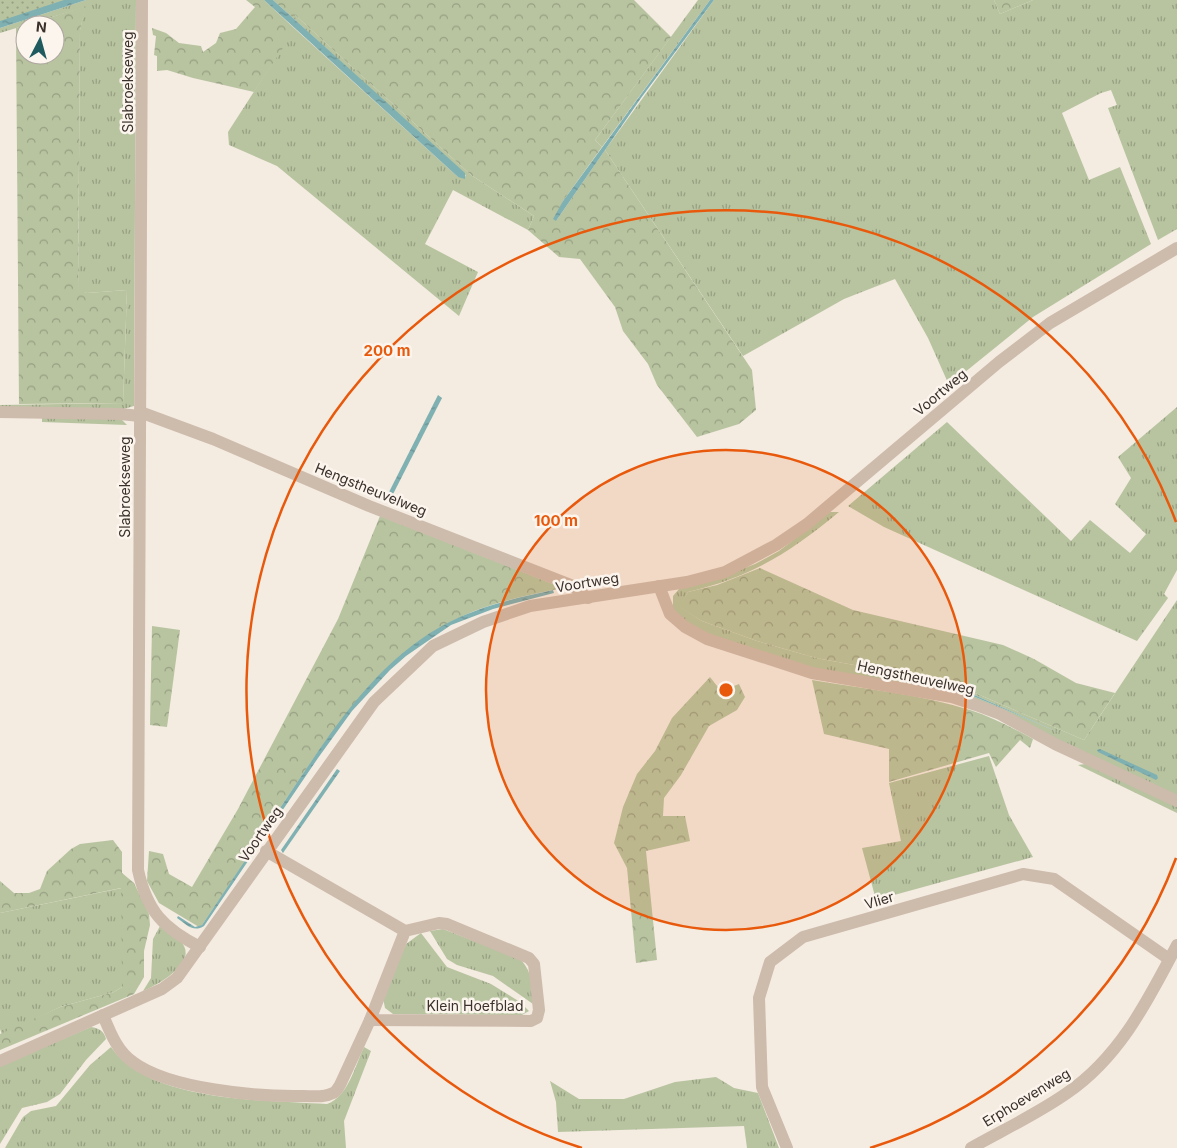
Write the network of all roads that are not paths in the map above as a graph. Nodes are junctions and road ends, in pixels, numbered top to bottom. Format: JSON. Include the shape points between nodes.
{"nodes":[{"id":1,"x":142,"y":0,"type":"edge"},
{"id":2,"x":1177,"y":248,"type":"edge"},
{"id":3,"x":0,"y":412,"type":"edge"},
{"id":4,"x":140,"y":414,"type":"junction"},
{"id":5,"x":659,"y":586,"type":"junction"},
{"id":6,"x":588,"y":598,"type":"junction"},
{"id":7,"x":1177,"y":801,"type":"edge"},
{"id":8,"x":266,"y":851,"type":"junction"},
{"id":9,"x":405,"y":931,"type":"junction"},
{"id":10,"x":1177,"y":945,"type":"edge"},
{"id":11,"x":200,"y":947,"type":"junction"},
{"id":12,"x":1169,"y":959,"type":"junction"},
{"id":13,"x":102,"y":1015,"type":"junction"},
{"id":14,"x":370,"y":1020,"type":"junction"},
{"id":15,"x":0,"y":1061,"type":"edge"},
{"id":16,"x":787,"y":1148,"type":"edge"},
{"id":17,"x":971,"y":1148,"type":"edge"}],
"edges":[{"from":1,"to":4,"type":"street","name":"Slabroekseweg"},
{"from":2,"to":5,"type":"street","name":"Voortweg","via":[[1050,323],[998,362],[800,529],[726,572]]},
{"from":3,"to":4,"type":"street","name":"Hengstheuvelweg"},
{"from":4,"to":6,"type":"street","name":"Hengstheuvelweg","via":[[214,439],[369,506],[571,585]]},
{"from":4,"to":11,"type":"street","name":"Slabroekseweg","via":[[138,870],[143,895],[156,915],[186,940]]},
{"from":5,"to":6,"type":"street","name":"Voortweg"},
{"from":5,"to":7,"type":"street","name":"Hengstheuvelweg","via":[[670,614],[685,628],[707,639],[812,673],[943,696],[976,705]]},
{"from":6,"to":8,"type":"street","name":"Voortweg","via":[[530,606],[483,622],[433,646],[374,702]]},
{"from":8,"to":9,"type":"street"},
{"from":8,"to":11,"type":"street","name":"Voortweg"},
{"from":9,"to":14,"type":"street"},
{"from":9,"to":14,"type":"street","name":"Klein Hoefblad","via":[[447,924],[529,958],[534,964],[537,1018]]},
{"from":10,"to":12,"type":"street","name":"Erphoevenweg"},
{"from":11,"to":13,"type":"street","name":"Voortweg","via":[[177,978],[162,989]]},
{"from":12,"to":16,"type":"street","name":"Vlier","via":[[1054,880],[1022,874],[803,937],[770,962],[759,998],[762,1087]]},
{"from":12,"to":17,"type":"street","name":"Erphoevenweg","via":[[1132,1026],[1093,1073],[1067,1094]]},
{"from":13,"to":14,"type":"street","via":[[123,1055],[159,1076],[230,1093],[326,1096],[334,1093],[340,1085]]},
{"from":13,"to":15,"type":"street","name":"Voortweg"}]}
